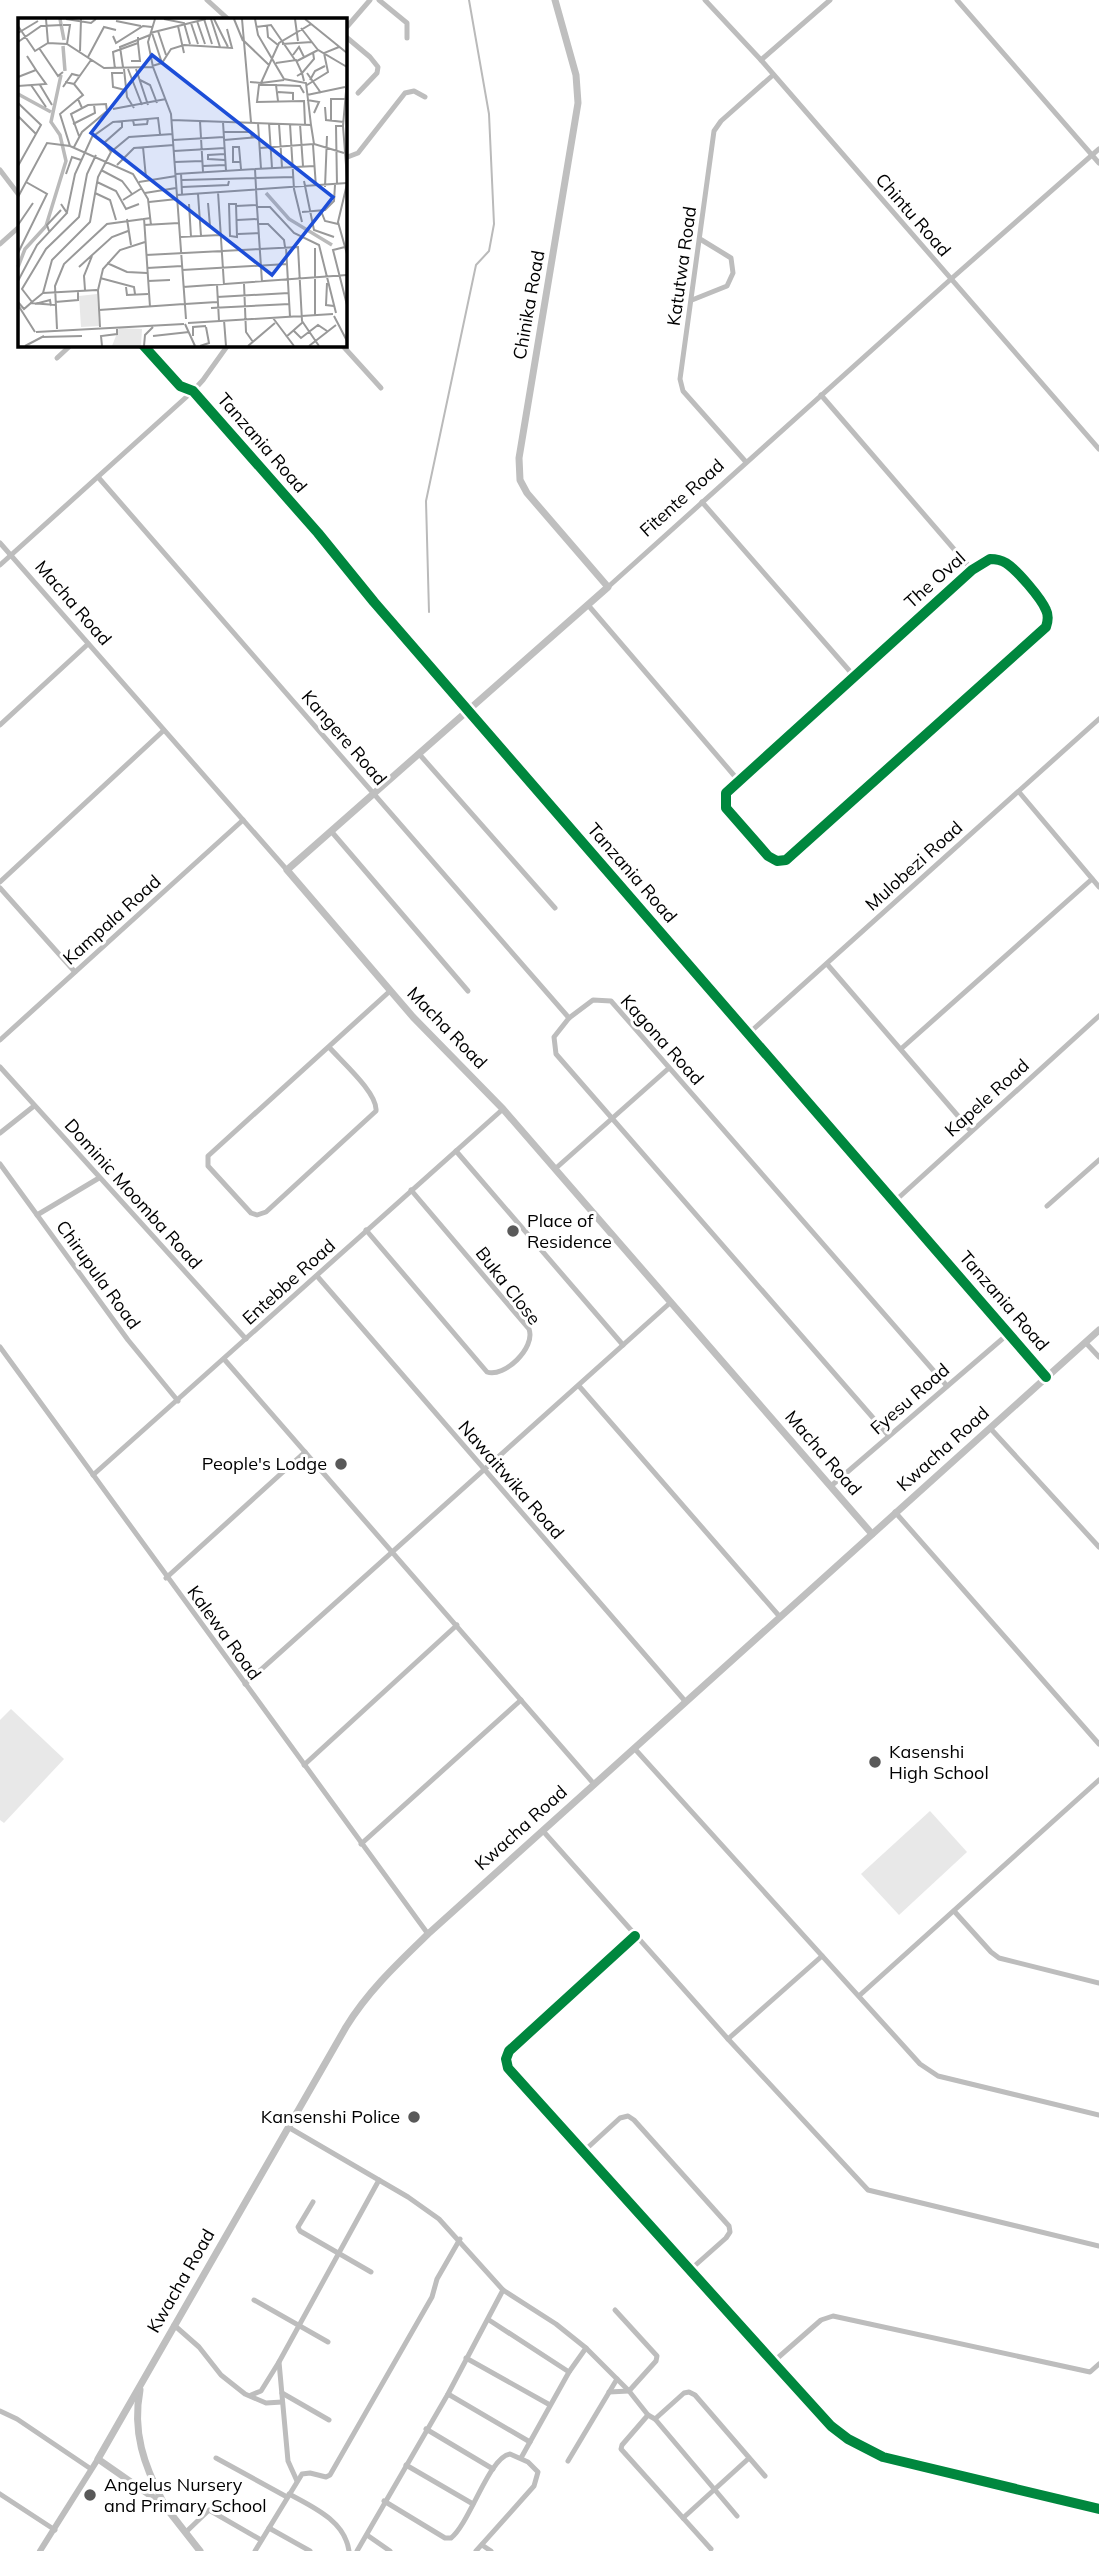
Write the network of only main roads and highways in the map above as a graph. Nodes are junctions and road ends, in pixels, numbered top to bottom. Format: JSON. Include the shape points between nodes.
{"nodes":[{"id":1,"x":555,"y":0,"type":"edge"},
{"id":2,"x":608,"y":587,"type":"joint"},
{"id":3,"x":286,"y":870,"type":"joint"},
{"id":4,"x":1099,"y":1330,"type":"edge"},
{"id":5,"x":872,"y":1534,"type":"junction"},
{"id":6,"x":141,"y":2383,"type":"junction"},
{"id":7,"x":164,"y":2505,"type":"junction"},
{"id":8,"x":200,"y":2551,"type":"edge"}],
"edges":[{"from":1,"to":2,"type":"main road","name":"Chinika Road","via":[[576,75],[578,103],[519,474],[527,493]]},
{"from":2,"to":3,"type":"main road","name":"Fitente Road"},
{"from":3,"to":5,"type":"main road","name":"Macha Road","via":[[390,991],[503,1109]]},
{"from":4,"to":5,"type":"main road","name":"Kwacha Road"},
{"from":5,"to":6,"type":"main road","name":"Kwacha Road","via":[[428,1934],[364,2000]]},
{"from":6,"to":7,"type":"main road","via":[[138,2434],[148,2472]]},
{"from":6,"to":7,"type":"main road","name":"Kwacha Road","via":[[98,2459]]},
{"from":7,"to":8,"type":"main road"}]}
